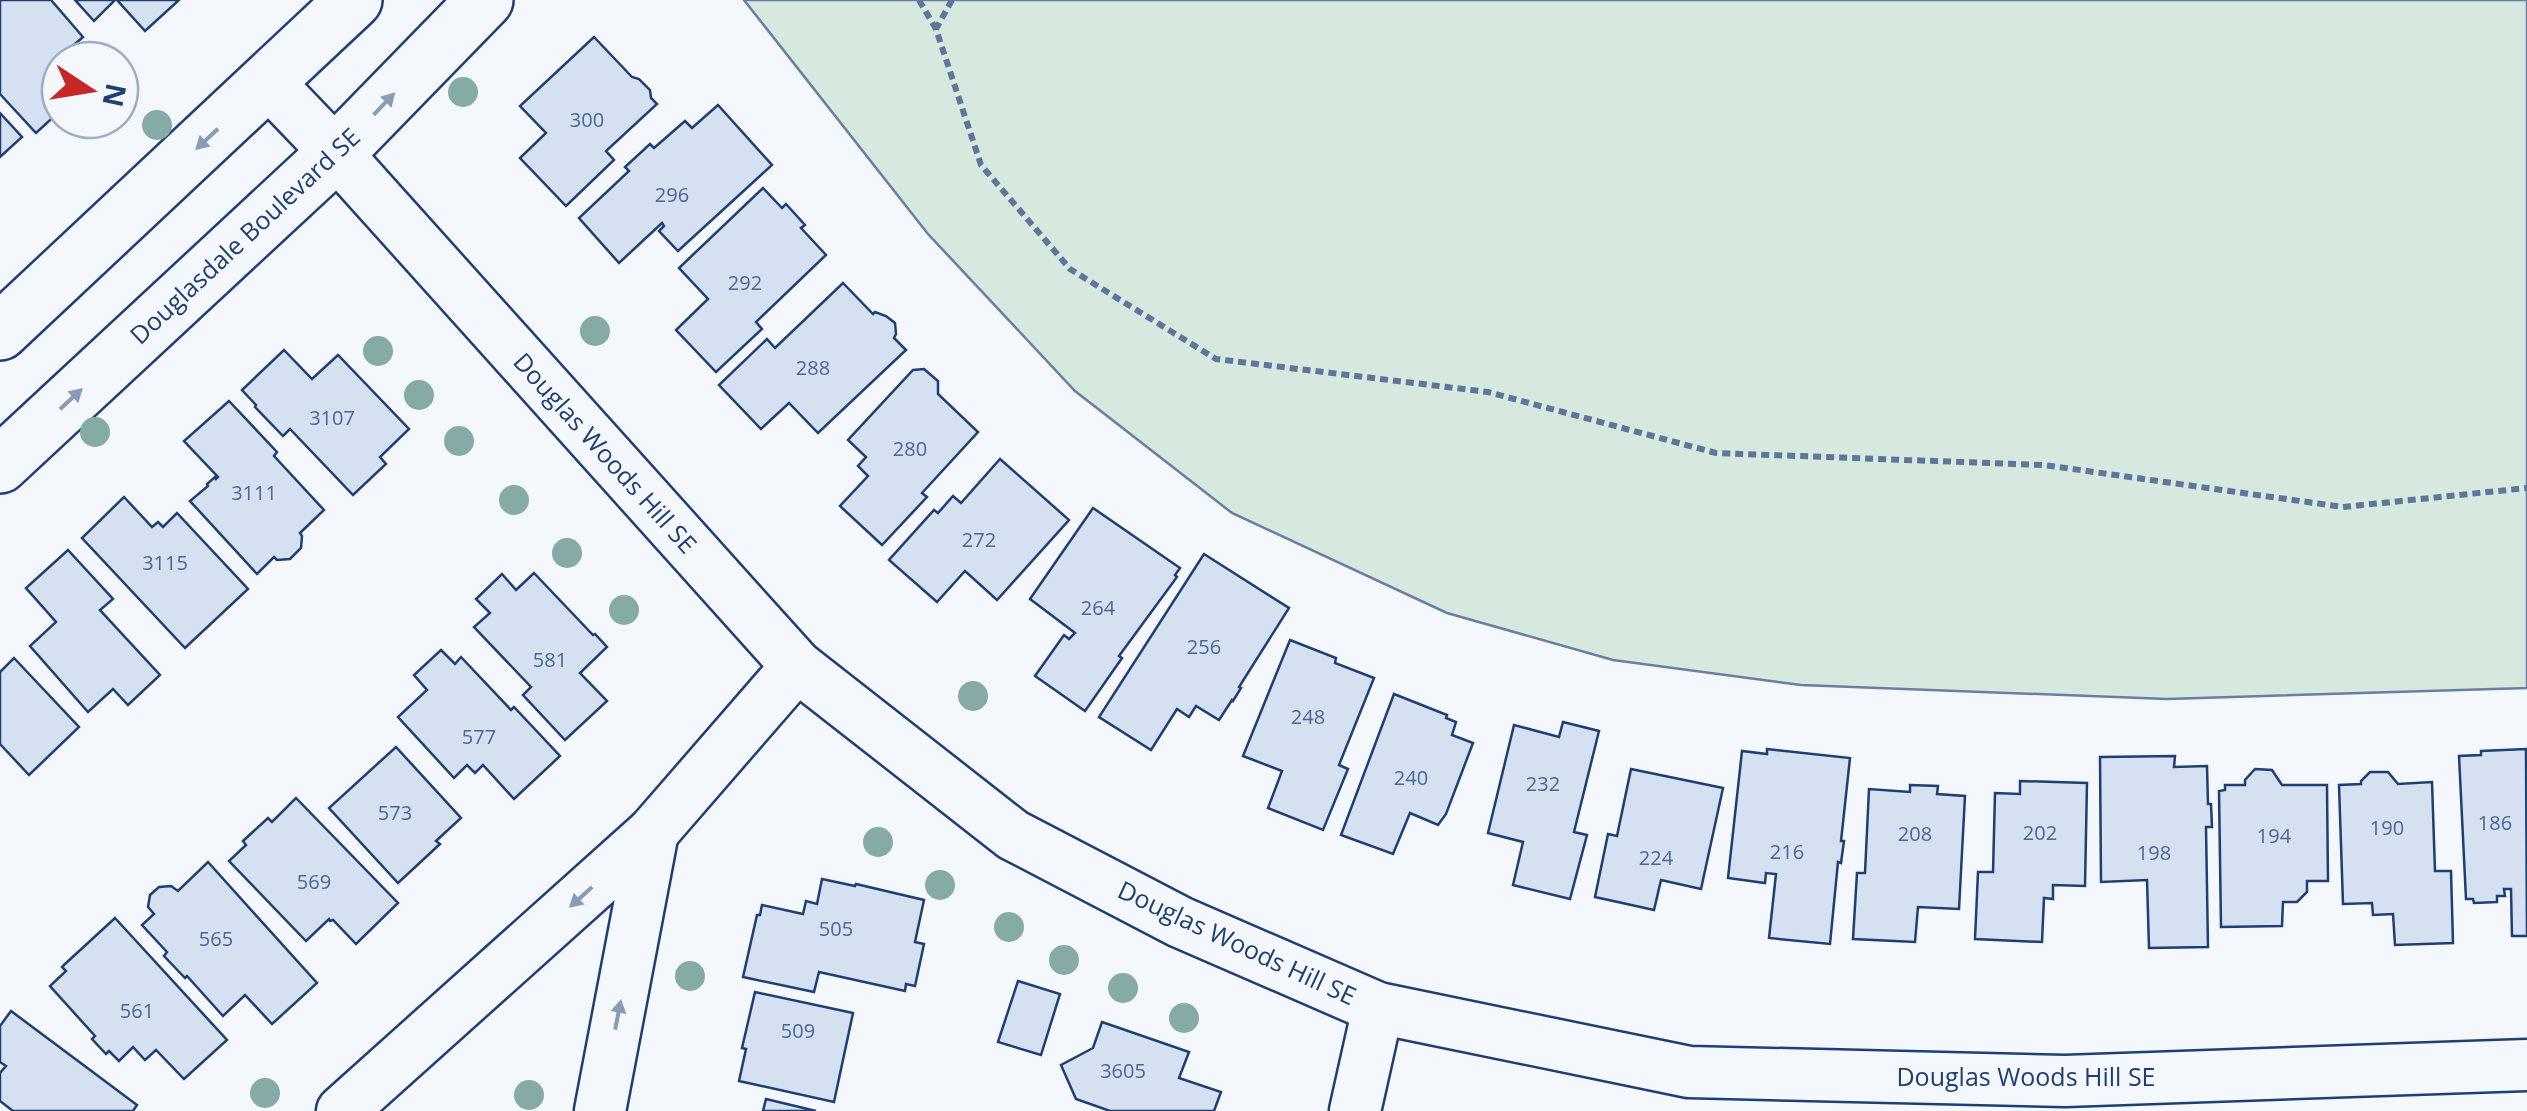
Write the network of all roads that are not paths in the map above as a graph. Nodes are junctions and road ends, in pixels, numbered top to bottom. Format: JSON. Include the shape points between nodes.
{"nodes":[{"id":1,"x":354,"y":0,"type":"edge"},
{"id":2,"x":485,"y":0,"type":"edge"},
{"id":3,"x":268,"y":82,"type":"junction"},
{"id":4,"x":336,"y":153,"type":"junction"},
{"id":5,"x":0,"y":332,"type":"edge"},
{"id":6,"x":0,"y":466,"type":"edge"},
{"id":7,"x":797,"y":666,"type":"junction"},
{"id":8,"x":653,"y":832,"type":"junction"},
{"id":9,"x":1378,"y":1008,"type":"junction"},
{"id":10,"x":2527,"y":1066,"type":"edge"},
{"id":11,"x":2065,"y":1096,"type":"edge"},
{"id":12,"x":342,"y":1111,"type":"edge"},
{"id":13,"x":600,"y":1111,"type":"edge"},
{"id":14,"x":1354,"y":1111,"type":"edge"}],
"edges":[{"from":1,"to":3,"type":"street"},
{"from":4,"to":2,"type":"street","name":"Douglasdale Boulevard SE","one_way":true},
{"from":3,"to":4,"type":"street","name":"Douglas Woods Hill SE"},
{"from":3,"to":5,"type":"street","one_way":true},
{"from":6,"to":4,"type":"street","name":"Douglasdale Boulevard SE","one_way":true},
{"from":4,"to":7,"type":"street","name":"Douglas Woods Hill SE"},
{"from":7,"to":8,"type":"street"},
{"from":7,"to":9,"type":"street","name":"Douglas Woods Hill SE","via":[[1013,835],[1180,922]]},
{"from":8,"to":12,"type":"street","one_way":true},
{"from":13,"to":8,"type":"street","one_way":true},
{"from":9,"to":11,"type":"street","name":"Douglas Woods Hill SE","via":[[1690,1072]]},
{"from":9,"to":14,"type":"street"},
{"from":10,"to":11,"type":"street","name":"Douglas Woods Hill SE"}]}
